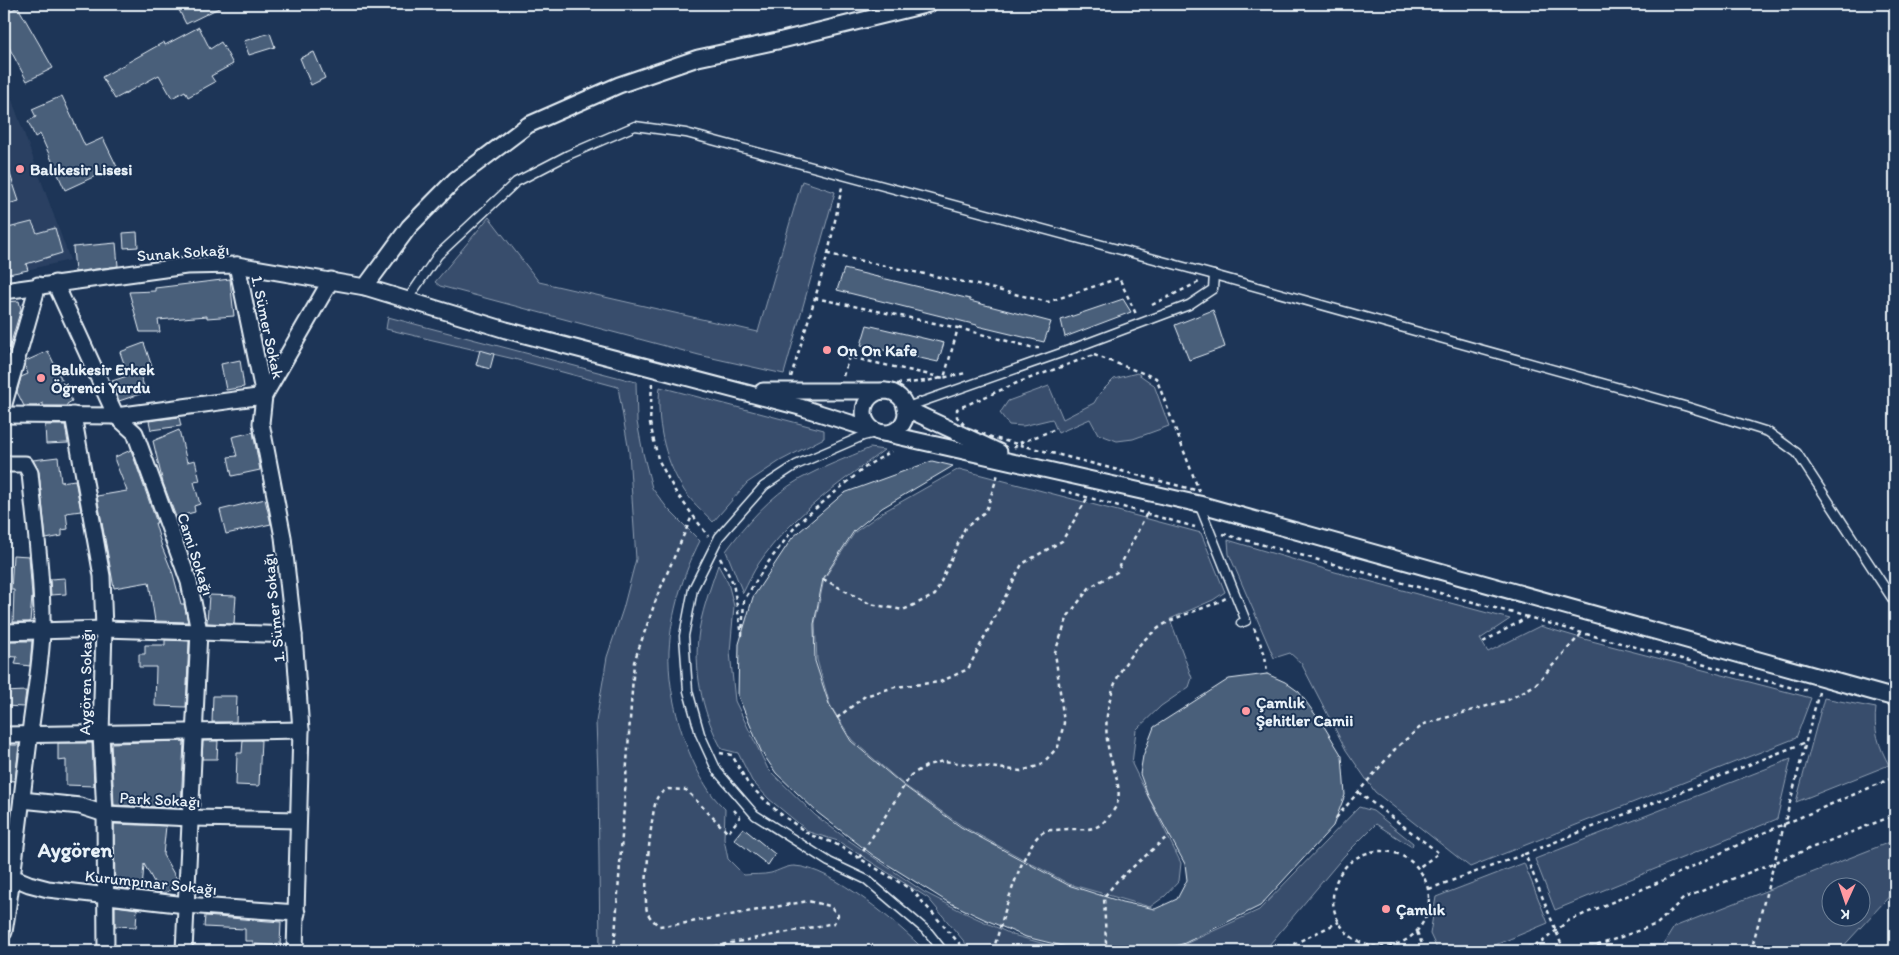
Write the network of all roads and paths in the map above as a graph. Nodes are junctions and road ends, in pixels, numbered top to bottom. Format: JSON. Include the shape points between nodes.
{"nodes":[{"id":1,"x":929,"y":4,"type":"edge"},
{"id":2,"x":842,"y":187,"type":"dead end"},
{"id":3,"x":828,"y":254,"type":"junction"},
{"id":4,"x":238,"y":265,"type":"junction"},
{"id":5,"x":1214,"y":275,"type":"junction"},
{"id":6,"x":331,"y":280,"type":"junction"},
{"id":7,"x":55,"y":283,"type":"junction"},
{"id":8,"x":38,"y":285,"type":"junction"},
{"id":9,"x":365,"y":287,"type":"junction"},
{"id":10,"x":4,"y":291,"type":"edge"},
{"id":11,"x":815,"y":298,"type":"junction"},
{"id":12,"x":407,"y":300,"type":"junction"},
{"id":13,"x":1145,"y":309,"type":"dead end"},
{"id":14,"x":1129,"y":317,"type":"dead end"},
{"id":15,"x":958,"y":328,"type":"junction"},
{"id":16,"x":1043,"y":347,"type":"dead end"},
{"id":17,"x":968,"y":373,"type":"dead end"},
{"id":18,"x":944,"y":378,"type":"junction"},
{"id":19,"x":790,"y":382,"type":"dead end"},
{"id":20,"x":889,"y":388,"type":"junction"},
{"id":21,"x":739,"y":391,"type":"junction"},
{"id":22,"x":836,"y":392,"type":"junction"},
{"id":23,"x":264,"y":396,"type":"junction"},
{"id":24,"x":4,"y":397,"type":"edge"},
{"id":25,"x":905,"y":408,"type":"junction"},
{"id":26,"x":4,"y":415,"type":"edge"},
{"id":27,"x":73,"y":415,"type":"junction"},
{"id":28,"x":116,"y":416,"type":"junction"},
{"id":29,"x":1056,"y":429,"type":"dead end"},
{"id":30,"x":878,"y":432,"type":"junction"},
{"id":31,"x":1017,"y":444,"type":"junction"},
{"id":32,"x":1012,"y":460,"type":"junction"},
{"id":33,"x":4,"y":464,"type":"edge"},
{"id":34,"x":1052,"y":487,"type":"dead end"},
{"id":35,"x":1088,"y":497,"type":"junction"},
{"id":36,"x":1199,"y":504,"type":"junction"},
{"id":37,"x":1147,"y":513,"type":"junction"},
{"id":38,"x":692,"y":516,"type":"dead end"},
{"id":39,"x":1210,"y":531,"type":"junction"},
{"id":40,"x":823,"y":579,"type":"dead end"},
{"id":41,"x":1231,"y":594,"type":"dead end"},
{"id":42,"x":1895,"y":603,"type":"edge"},
{"id":43,"x":1528,"y":617,"type":"junction"},
{"id":44,"x":1241,"y":623,"type":"dead end"},
{"id":45,"x":1254,"y":628,"type":"dead end"},
{"id":46,"x":104,"y":629,"type":"junction"},
{"id":47,"x":42,"y":631,"type":"junction"},
{"id":48,"x":199,"y":631,"type":"junction"},
{"id":49,"x":4,"y":632,"type":"edge"},
{"id":50,"x":1582,"y":633,"type":"junction"},
{"id":51,"x":294,"y":635,"type":"junction"},
{"id":52,"x":1483,"y":642,"type":"dead end"},
{"id":53,"x":1267,"y":674,"type":"dead end"},
{"id":54,"x":1810,"y":690,"type":"dead end"},
{"id":55,"x":1819,"y":690,"type":"dead end"},
{"id":56,"x":1895,"y":698,"type":"edge"},
{"id":57,"x":837,"y":718,"type":"dead end"},
{"id":58,"x":301,"y":730,"type":"junction"},
{"id":59,"x":195,"y":732,"type":"junction"},
{"id":60,"x":30,"y":734,"type":"junction"},
{"id":61,"x":101,"y":734,"type":"junction"},
{"id":62,"x":4,"y":735,"type":"edge"},
{"id":63,"x":1806,"y":742,"type":"junction"},
{"id":64,"x":718,"y":753,"type":"dead end"},
{"id":65,"x":1895,"y":777,"type":"edge"},
{"id":66,"x":1358,"y":792,"type":"junction"},
{"id":67,"x":22,"y":800,"type":"junction"},
{"id":68,"x":105,"y":814,"type":"junction"},
{"id":69,"x":1895,"y":815,"type":"edge"},
{"id":70,"x":191,"y":818,"type":"junction"},
{"id":71,"x":1336,"y":818,"type":"dead end"},
{"id":72,"x":298,"y":820,"type":"junction"},
{"id":73,"x":1784,"y":824,"type":"junction"},
{"id":74,"x":1169,"y":835,"type":"dead end"},
{"id":75,"x":1525,"y":854,"type":"junction"},
{"id":76,"x":859,"y":858,"type":"junction"},
{"id":77,"x":1774,"y":863,"type":"junction"},
{"id":78,"x":1418,"y":868,"type":"junction"},
{"id":79,"x":8,"y":875,"type":"edge"},
{"id":80,"x":1429,"y":889,"type":"junction"},
{"id":81,"x":106,"y":896,"type":"junction"},
{"id":82,"x":186,"y":905,"type":"junction"},
{"id":83,"x":297,"y":913,"type":"junction"},
{"id":84,"x":1339,"y":922,"type":"junction"},
{"id":85,"x":1556,"y":931,"type":"junction"},
{"id":86,"x":4,"y":932,"type":"edge"},
{"id":87,"x":1417,"y":932,"type":"junction"},
{"id":88,"x":1382,"y":947,"type":"junction"},
{"id":89,"x":106,"y":951,"type":"edge"},
{"id":90,"x":184,"y":951,"type":"edge"},
{"id":91,"x":295,"y":951,"type":"edge"},
{"id":92,"x":614,"y":951,"type":"edge"},
{"id":93,"x":943,"y":951,"type":"edge"},
{"id":94,"x":966,"y":951,"type":"edge"},
{"id":95,"x":993,"y":951,"type":"edge"},
{"id":96,"x":1103,"y":951,"type":"edge"},
{"id":97,"x":1279,"y":951,"type":"edge"},
{"id":98,"x":1383,"y":951,"type":"edge"},
{"id":99,"x":1425,"y":951,"type":"edge"},
{"id":100,"x":1520,"y":951,"type":"edge"},
{"id":101,"x":1564,"y":951,"type":"edge"},
{"id":102,"x":1582,"y":951,"type":"edge"},
{"id":103,"x":1751,"y":951,"type":"edge"}],
"edges":[{"from":1,"to":9,"type":"street","via":[[698,58],[619,85],[528,125],[456,179],[409,227]]},
{"from":2,"to":3,"type":"path"},
{"from":3,"to":11,"type":"path"},
{"from":3,"to":14,"type":"path","via":[[1048,302],[1119,278],[1136,314]]},
{"from":4,"to":6,"type":"street","name":"Sunak Sokağı"},
{"from":4,"to":7,"type":"street","name":"Sunak Sokağı","via":[[186,266]]},
{"from":4,"to":23,"type":"street","name":"1. Sümer Sokak"},
{"from":5,"to":12,"type":"lane","via":[[686,133],[635,126],[516,182],[438,255]]},
{"from":5,"to":13,"type":"path"},
{"from":5,"to":25,"type":"lane","via":[[1213,290],[1189,305]]},
{"from":5,"to":42,"type":"lane","via":[[1768,432],[1797,453]]},
{"from":6,"to":9,"type":"street","name":"Sunak Sokağı"},
{"from":6,"to":23,"type":"street","name":"1. Sümer Sokağı"},
{"from":7,"to":8,"type":"street","name":"Sunak Sokağı"},
{"from":7,"to":28,"type":"street","name":"Cami Sokağı"},
{"from":8,"to":10,"type":"street","name":"Sunak Sokağı"},
{"from":8,"to":24,"type":"street"},
{"from":9,"to":12,"type":"street","name":"Sunak Sokağı"},
{"from":11,"to":15,"type":"path"},
{"from":11,"to":19,"type":"path"},
{"from":12,"to":21,"type":"street","name":"Sunak Sokağı","via":[[506,330]]},
{"from":15,"to":16,"type":"path","via":[[1034,348]]},
{"from":15,"to":18,"type":"path"},
{"from":17,"to":18,"type":"path"},
{"from":18,"to":20,"type":"path"},
{"from":18,"to":22,"type":"path","via":[[849,357]]},
{"from":20,"to":22,"type":"street"},
{"from":20,"to":25,"type":"street"},
{"from":20,"to":30,"type":"street","via":[[872,395],[863,412],[867,424]]},
{"from":21,"to":22,"type":"street"},
{"from":21,"to":30,"type":"street"},
{"from":23,"to":28,"type":"street"},
{"from":23,"to":51,"type":"street","name":"1. Sümer Sokağı","via":[[261,423],[283,537]]},
{"from":25,"to":30,"type":"street","via":[[899,428],[893,432]]},
{"from":25,"to":32,"type":"street"},
{"from":26,"to":27,"type":"street"},
{"from":27,"to":28,"type":"street"},
{"from":27,"to":46,"type":"street","name":"Aygören Sokağı","via":[[102,576]]},
{"from":28,"to":48,"type":"street","name":"Cami Sokağı","via":[[135,433],[189,582]]},
{"from":29,"to":31,"type":"path"},
{"from":30,"to":32,"type":"street"},
{"from":30,"to":93,"type":"lane","via":[[796,465],[764,486],[719,537],[693,589],[684,636],[688,691],[700,734],[717,771],[755,815],[829,862],[867,880],[928,932]]},
{"from":31,"to":31,"type":"path","via":[[966,427],[957,417],[957,409],[1094,355],[1156,378],[1199,491]]},
{"from":31,"to":32,"type":"path"},
{"from":32,"to":36,"type":"street"},
{"from":32,"to":40,"type":"path","via":[[998,472],[986,511],[965,528],[935,595],[904,610],[870,604]]},
{"from":33,"to":47,"type":"street","via":[[25,464],[30,473]]},
{"from":34,"to":35,"type":"path"},
{"from":35,"to":37,"type":"path"},
{"from":35,"to":57,"type":"path","via":[[1062,542],[1022,564],[968,669],[940,682],[895,687],[866,696]]},
{"from":36,"to":39,"type":"lane"},
{"from":36,"to":56,"type":"street"},
{"from":37,"to":39,"type":"path"},
{"from":37,"to":76,"type":"path","via":[[1117,572],[1090,587],[1068,616],[1055,652],[1064,723],[1058,747],[1041,765],[1021,771],[943,761],[920,770],[912,775]]},
{"from":38,"to":92,"type":"path","via":[[658,594],[634,662]]},
{"from":39,"to":43,"type":"path"},
{"from":39,"to":44,"type":"lane","via":[[1246,621]]},
{"from":41,"to":95,"type":"path","via":[[1163,625],[1138,645],[1125,664],[1109,698],[1106,721],[1118,803],[1099,827],[1045,831],[1033,842],[1022,861]]},
{"from":43,"to":50,"type":"path"},
{"from":43,"to":52,"type":"path"},
{"from":45,"to":53,"type":"path","via":[[1265,655]]},
{"from":46,"to":47,"type":"street"},
{"from":46,"to":48,"type":"street"},
{"from":46,"to":61,"type":"street","name":"Aygören Sokağı"},
{"from":47,"to":49,"type":"street"},
{"from":47,"to":60,"type":"street"},
{"from":48,"to":51,"type":"street"},
{"from":48,"to":59,"type":"street","name":"Cami Sokağı"},
{"from":50,"to":54,"type":"path"},
{"from":50,"to":66,"type":"path","via":[[1535,685],[1508,700],[1424,724],[1396,748]]},
{"from":51,"to":58,"type":"street","name":"1. Sümer Sokağı"},
{"from":55,"to":63,"type":"path"},
{"from":58,"to":59,"type":"street"},
{"from":58,"to":72,"type":"street","name":"1. Sümer Sokağı"},
{"from":59,"to":61,"type":"street"},
{"from":59,"to":70,"type":"street","name":"Cami Sokağı"},
{"from":60,"to":61,"type":"street"},
{"from":60,"to":62,"type":"street"},
{"from":60,"to":67,"type":"street"},
{"from":61,"to":68,"type":"street","name":"Aygören Sokağı"},
{"from":63,"to":73,"type":"path"},
{"from":63,"to":75,"type":"path"},
{"from":64,"to":76,"type":"path","via":[[732,755],[748,784],[778,812],[810,835],[834,843]]},
{"from":65,"to":73,"type":"path"},
{"from":66,"to":71,"type":"path"},
{"from":66,"to":78,"type":"path","via":[[1440,853]]},
{"from":67,"to":68,"type":"street","name":"Park Sokağı","via":[[80,806]]},
{"from":67,"to":79,"type":"street"},
{"from":68,"to":70,"type":"street","name":"Park Sokağı"},
{"from":68,"to":81,"type":"street","name":"Aygören Sokağı"},
{"from":69,"to":77,"type":"path"},
{"from":70,"to":72,"type":"street","name":"Park Sokağı"},
{"from":70,"to":82,"type":"street","name":"Cami Sokağı"},
{"from":72,"to":83,"type":"street","name":"1. Sümer Sokağı"},
{"from":73,"to":77,"type":"path"},
{"from":73,"to":85,"type":"path","via":[[1568,921]]},
{"from":74,"to":96,"type":"path","via":[[1117,881],[1104,897],[1106,943]]},
{"from":75,"to":80,"type":"path"},
{"from":75,"to":85,"type":"path"},
{"from":76,"to":94,"type":"path","via":[[912,890]]},
{"from":77,"to":102,"type":"path","via":[[1684,898],[1657,924]]},
{"from":77,"to":103,"type":"path"},
{"from":78,"to":80,"type":"path","via":[[1424,874]]},
{"from":78,"to":84,"type":"path","via":[[1401,854],[1386,850],[1354,858],[1334,885],[1332,902]]},
{"from":79,"to":81,"type":"street","name":"Kurumpınar Sokağı","via":[[48,889]]},
{"from":79,"to":86,"type":"street"},
{"from":80,"to":87,"type":"path","via":[[1426,919]]},
{"from":81,"to":82,"type":"street","name":"Kurumpınar Sokağı"},
{"from":81,"to":89,"type":"street","name":"Aygören Sokağı"},
{"from":82,"to":83,"type":"street","name":"Kurumpınar Sokağı"},
{"from":82,"to":90,"type":"street","name":"Cami Sokağı"},
{"from":83,"to":91,"type":"street","name":"1. Sümer Sokağı"},
{"from":84,"to":88,"type":"path","via":[[1360,942]]},
{"from":84,"to":97,"type":"path"},
{"from":85,"to":100,"type":"path","via":[[1542,942]]},
{"from":85,"to":101,"type":"path"},
{"from":87,"to":88,"type":"path","via":[[1406,941]]},
{"from":87,"to":99,"type":"path"},
{"from":88,"to":98,"type":"path"}]}
